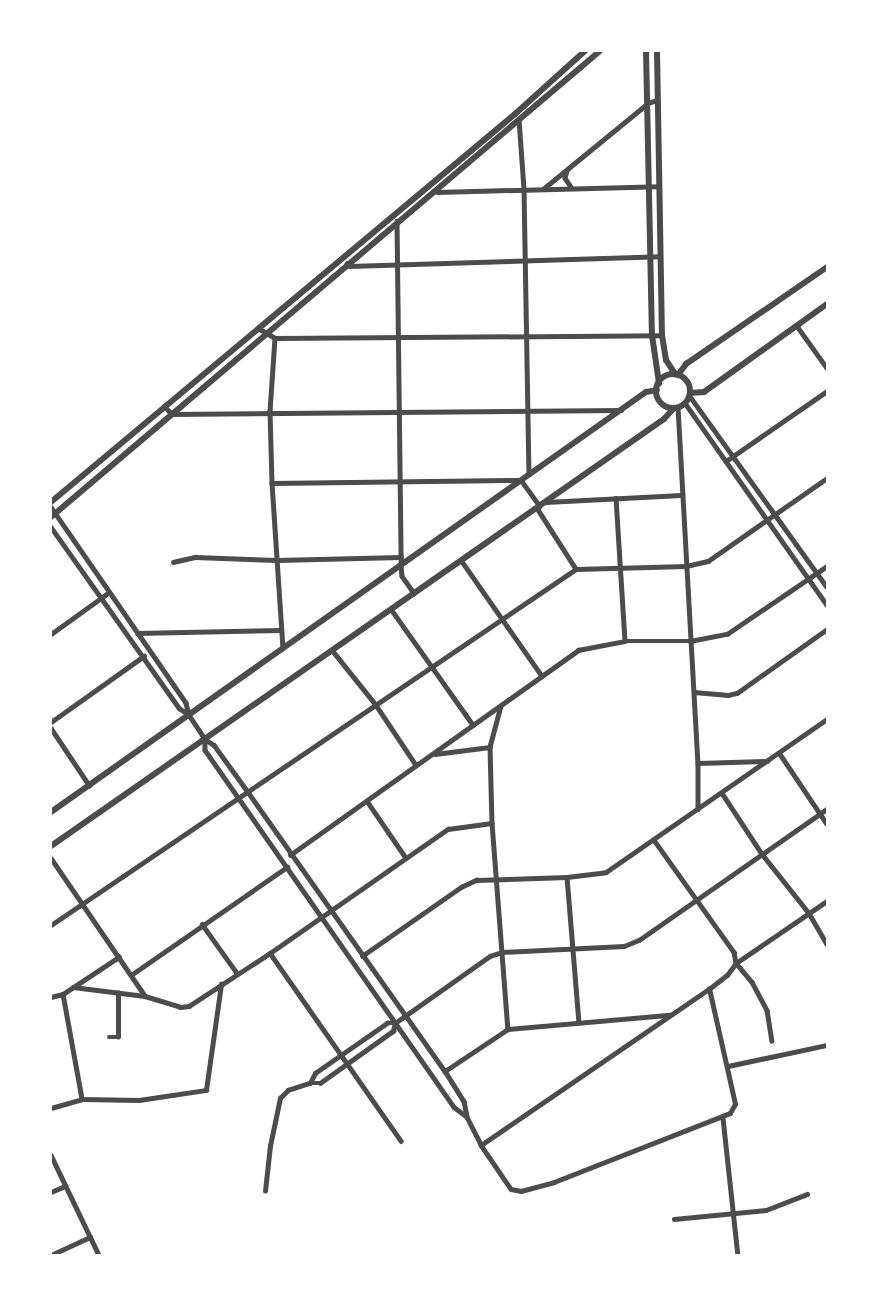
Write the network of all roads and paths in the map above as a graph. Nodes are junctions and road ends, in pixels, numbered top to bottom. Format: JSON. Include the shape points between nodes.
{"nodes":[{"id":1,"x":585,"y":51,"type":"edge"},
{"id":2,"x":600,"y":51,"type":"edge"},
{"id":3,"x":646,"y":51,"type":"edge"},
{"id":4,"x":657,"y":51,"type":"edge"},
{"id":5,"x":657,"y":100,"type":"junction"},
{"id":6,"x":648,"y":103,"type":"junction"},
{"id":7,"x":515,"y":114,"type":"junction"},
{"id":8,"x":520,"y":121,"type":"junction"},
{"id":9,"x":570,"y":167,"type":"junction"},
{"id":10,"x":649,"y":186,"type":"junction"},
{"id":11,"x":659,"y":186,"type":"junction"},
{"id":12,"x":572,"y":188,"type":"junction"},
{"id":13,"x":524,"y":189,"type":"junction"},
{"id":14,"x":543,"y":189,"type":"junction"},
{"id":15,"x":437,"y":192,"type":"junction"},
{"id":16,"x":393,"y":216,"type":"junction"},
{"id":17,"x":399,"y":224,"type":"junction"},
{"id":18,"x":650,"y":256,"type":"junction"},
{"id":19,"x":660,"y":256,"type":"junction"},
{"id":20,"x":343,"y":258,"type":"junction"},
{"id":21,"x":523,"y":260,"type":"junction"},
{"id":22,"x":399,"y":264,"type":"junction"},
{"id":23,"x":349,"y":266,"type":"junction"},
{"id":24,"x":827,"y":267,"type":"edge"},
{"id":25,"x":827,"y":304,"type":"edge"},
{"id":26,"x":797,"y":326,"type":"junction"},
{"id":27,"x":258,"y":328,"type":"junction"},
{"id":28,"x":652,"y":335,"type":"junction"},
{"id":29,"x":662,"y":335,"type":"junction"},
{"id":30,"x":526,"y":336,"type":"junction"},
{"id":31,"x":271,"y":337,"type":"junction"},
{"id":32,"x":400,"y":337,"type":"junction"},
{"id":33,"x":827,"y":368,"type":"edge"},
{"id":34,"x":676,"y":375,"type":"junction"},
{"id":35,"x":658,"y":386,"type":"junction"},
{"id":36,"x":827,"y":391,"type":"edge"},
{"id":37,"x":690,"y":394,"type":"junction"},
{"id":38,"x":685,"y":403,"type":"junction"},
{"id":39,"x":164,"y":406,"type":"junction"},
{"id":40,"x":676,"y":407,"type":"junction"},
{"id":41,"x":400,"y":410,"type":"junction"},
{"id":42,"x":529,"y":410,"type":"junction"},
{"id":43,"x":622,"y":410,"type":"junction"},
{"id":44,"x":271,"y":411,"type":"junction"},
{"id":45,"x":172,"y":414,"type":"junction"},
{"id":46,"x":735,"y":456,"type":"junction"},
{"id":47,"x":726,"y":461,"type":"junction"},
{"id":48,"x":529,"y":475,"type":"junction"},
{"id":49,"x":827,"y":478,"type":"edge"},
{"id":50,"x":521,"y":480,"type":"junction"},
{"id":51,"x":402,"y":482,"type":"junction"},
{"id":52,"x":272,"y":483,"type":"junction"},
{"id":53,"x":681,"y":495,"type":"junction"},
{"id":54,"x":616,"y":498,"type":"junction"},
{"id":55,"x":541,"y":505,"type":"junction"},
{"id":56,"x":52,"y":510,"type":"edge"},
{"id":57,"x":775,"y":515,"type":"junction"},
{"id":58,"x":768,"y":519,"type":"junction"},
{"id":59,"x":51,"y":527,"type":"edge"},
{"id":60,"x":277,"y":560,"type":"junction"},
{"id":61,"x":461,"y":560,"type":"junction"},
{"id":62,"x":401,"y":561,"type":"junction"},
{"id":63,"x":173,"y":562,"type":"dead end"},
{"id":64,"x":686,"y":566,"type":"junction"},
{"id":65,"x":827,"y":566,"type":"edge"},
{"id":66,"x":576,"y":569,"type":"junction"},
{"id":67,"x":621,"y":569,"type":"junction"},
{"id":68,"x":817,"y":573,"type":"junction"},
{"id":69,"x":809,"y":580,"type":"junction"},
{"id":70,"x":827,"y":587,"type":"edge"},
{"id":71,"x":108,"y":593,"type":"junction"},
{"id":72,"x":414,"y":593,"type":"junction"},
{"id":73,"x":103,"y":597,"type":"junction"},
{"id":74,"x":827,"y":605,"type":"edge"},
{"id":75,"x":391,"y":609,"type":"junction"},
{"id":76,"x":503,"y":619,"type":"junction"},
{"id":77,"x":827,"y":629,"type":"edge"},
{"id":78,"x":281,"y":630,"type":"junction"},
{"id":79,"x":137,"y":633,"type":"junction"},
{"id":80,"x":51,"y":634,"type":"edge"},
{"id":81,"x":690,"y":640,"type":"junction"},
{"id":82,"x":625,"y":641,"type":"junction"},
{"id":83,"x":283,"y":648,"type":"junction"},
{"id":84,"x":332,"y":650,"type":"junction"},
{"id":85,"x":150,"y":652,"type":"junction"},
{"id":86,"x":143,"y":657,"type":"junction"},
{"id":87,"x":432,"y":667,"type":"junction"},
{"id":88,"x":542,"y":676,"type":"junction"},
{"id":89,"x":694,"y":692,"type":"junction"},
{"id":90,"x":376,"y":705,"type":"junction"},
{"id":91,"x":501,"y":705,"type":"junction"},
{"id":92,"x":189,"y":715,"type":"junction"},
{"id":93,"x":827,"y":719,"type":"edge"},
{"id":94,"x":51,"y":722,"type":"edge"},
{"id":95,"x":473,"y":725,"type":"junction"},
{"id":96,"x":51,"y":727,"type":"edge"},
{"id":97,"x":205,"y":739,"type":"junction"},
{"id":98,"x":489,"y":747,"type":"junction"},
{"id":99,"x":780,"y":754,"type":"junction"},
{"id":100,"x":431,"y":755,"type":"junction"},
{"id":101,"x":768,"y":761,"type":"junction"},
{"id":102,"x":698,"y":763,"type":"junction"},
{"id":103,"x":416,"y":765,"type":"junction"},
{"id":104,"x":89,"y":785,"type":"junction"},
{"id":105,"x":248,"y":792,"type":"junction"},
{"id":106,"x":722,"y":793,"type":"junction"},
{"id":107,"x":239,"y":798,"type":"junction"},
{"id":108,"x":367,"y":801,"type":"junction"},
{"id":109,"x":698,"y":809,"type":"junction"},
{"id":110,"x":827,"y":809,"type":"edge"},
{"id":111,"x":51,"y":812,"type":"edge"},
{"id":112,"x":819,"y":814,"type":"junction"},
{"id":113,"x":492,"y":823,"type":"junction"},
{"id":114,"x":827,"y":824,"type":"edge"},
{"id":115,"x":654,"y":840,"type":"junction"},
{"id":116,"x":51,"y":846,"type":"edge"},
{"id":117,"x":762,"y":854,"type":"junction"},
{"id":118,"x":290,"y":855,"type":"junction"},
{"id":119,"x":51,"y":858,"type":"edge"},
{"id":120,"x":406,"y":858,"type":"junction"},
{"id":121,"x":287,"y":867,"type":"junction"},
{"id":122,"x":496,"y":877,"type":"junction"},
{"id":123,"x":567,"y":877,"type":"junction"},
{"id":124,"x":697,"y":901,"type":"junction"},
{"id":125,"x":827,"y":901,"type":"edge"},
{"id":126,"x":82,"y":904,"type":"junction"},
{"id":127,"x":329,"y":911,"type":"junction"},
{"id":128,"x":809,"y":913,"type":"junction"},
{"id":129,"x":321,"y":916,"type":"junction"},
{"id":130,"x":202,"y":924,"type":"junction"},
{"id":131,"x":51,"y":925,"type":"edge"},
{"id":132,"x":827,"y":944,"type":"edge"},
{"id":133,"x":573,"y":947,"type":"junction"},
{"id":134,"x":502,"y":952,"type":"junction"},
{"id":135,"x":270,"y":953,"type":"junction"},
{"id":136,"x":362,"y":956,"type":"junction"},
{"id":137,"x":119,"y":957,"type":"junction"},
{"id":138,"x":736,"y":963,"type":"junction"},
{"id":139,"x":237,"y":974,"type":"junction"},
{"id":140,"x":131,"y":975,"type":"junction"},
{"id":141,"x":221,"y":984,"type":"junction"},
{"id":142,"x":72,"y":987,"type":"junction"},
{"id":143,"x":709,"y":989,"type":"junction"},
{"id":144,"x":117,"y":993,"type":"junction"},
{"id":145,"x":63,"y":994,"type":"junction"},
{"id":146,"x":145,"y":996,"type":"junction"},
{"id":147,"x":51,"y":997,"type":"edge"},
{"id":148,"x":405,"y":1015,"type":"junction"},
{"id":149,"x":670,"y":1015,"type":"junction"},
{"id":150,"x":579,"y":1022,"type":"junction"},
{"id":151,"x":395,"y":1023,"type":"junction"},
{"id":152,"x":508,"y":1029,"type":"junction"},
{"id":153,"x":108,"y":1037,"type":"dead end"},
{"id":154,"x":772,"y":1041,"type":"dead end"},
{"id":155,"x":827,"y":1045,"type":"edge"},
{"id":156,"x":341,"y":1055,"type":"junction"},
{"id":157,"x":347,"y":1063,"type":"junction"},
{"id":158,"x":727,"y":1066,"type":"junction"},
{"id":159,"x":444,"y":1072,"type":"junction"},
{"id":160,"x":308,"y":1083,"type":"junction"},
{"id":161,"x":82,"y":1099,"type":"junction"},
{"id":162,"x":51,"y":1108,"type":"edge"},
{"id":163,"x":467,"y":1117,"type":"junction"},
{"id":164,"x":723,"y":1118,"type":"junction"},
{"id":165,"x":401,"y":1141,"type":"dead end"},
{"id":166,"x":481,"y":1145,"type":"junction"},
{"id":167,"x":51,"y":1155,"type":"edge"},
{"id":168,"x":65,"y":1186,"type":"junction"},
{"id":169,"x":265,"y":1191,"type":"dead end"},
{"id":170,"x":51,"y":1192,"type":"edge"},
{"id":171,"x":807,"y":1194,"type":"dead end"},
{"id":172,"x":735,"y":1214,"type":"junction"},
{"id":173,"x":674,"y":1219,"type":"dead end"},
{"id":174,"x":90,"y":1237,"type":"junction"},
{"id":175,"x":51,"y":1255,"type":"edge"},
{"id":176,"x":99,"y":1255,"type":"edge"},
{"id":177,"x":738,"y":1255,"type":"edge"}],
"edges":[{"from":1,"to":7,"type":"street"},
{"from":2,"to":8,"type":"street"},
{"from":3,"to":6,"type":"street"},
{"from":4,"to":5,"type":"street"},
{"from":5,"to":6,"type":"street"},
{"from":5,"to":11,"type":"street"},
{"from":6,"to":9,"type":"street"},
{"from":6,"to":10,"type":"street"},
{"from":7,"to":8,"type":"street"},
{"from":7,"to":16,"type":"street"},
{"from":8,"to":13,"type":"street"},
{"from":8,"to":15,"type":"street"},
{"from":9,"to":12,"type":"street","via":[[565,178]]},
{"from":9,"to":14,"type":"street"},
{"from":10,"to":11,"type":"street"},
{"from":10,"to":12,"type":"street"},
{"from":10,"to":18,"type":"street"},
{"from":11,"to":19,"type":"street"},
{"from":12,"to":14,"type":"street"},
{"from":13,"to":14,"type":"street"},
{"from":13,"to":15,"type":"street"},
{"from":13,"to":21,"type":"street"},
{"from":15,"to":17,"type":"street"},
{"from":16,"to":17,"type":"street"},
{"from":16,"to":20,"type":"street"},
{"from":17,"to":22,"type":"street"},
{"from":17,"to":23,"type":"street"},
{"from":18,"to":19,"type":"street"},
{"from":18,"to":21,"type":"street"},
{"from":18,"to":28,"type":"street"},
{"from":19,"to":29,"type":"street"},
{"from":20,"to":23,"type":"street"},
{"from":20,"to":27,"type":"street"},
{"from":21,"to":22,"type":"street"},
{"from":21,"to":30,"type":"street"},
{"from":22,"to":23,"type":"street"},
{"from":22,"to":32,"type":"street"},
{"from":23,"to":31,"type":"street"},
{"from":24,"to":34,"type":"street"},
{"from":25,"to":26,"type":"street"},
{"from":26,"to":33,"type":"street"},
{"from":26,"to":37,"type":"street","via":[[704,392]]},
{"from":27,"to":31,"type":"street"},
{"from":27,"to":39,"type":"street"},
{"from":28,"to":29,"type":"street"},
{"from":28,"to":30,"type":"street"},
{"from":28,"to":35,"type":"street"},
{"from":29,"to":34,"type":"street","via":[[666,360]]},
{"from":30,"to":32,"type":"street"},
{"from":30,"to":42,"type":"street"},
{"from":31,"to":32,"type":"street"},
{"from":31,"to":44,"type":"street"},
{"from":31,"to":45,"type":"street"},
{"from":32,"to":41,"type":"street"},
{"from":34,"to":35,"type":"street","via":[[667,376]]},
{"from":34,"to":37,"type":"street","via":[[687,382]]},
{"from":35,"to":40,"type":"street","via":[[660,402]]},
{"from":35,"to":43,"type":"street"},
{"from":36,"to":46,"type":"street"},
{"from":37,"to":38,"type":"street"},
{"from":37,"to":46,"type":"street"},
{"from":38,"to":40,"type":"street"},
{"from":38,"to":47,"type":"street"},
{"from":39,"to":45,"type":"street"},
{"from":39,"to":56,"type":"street"},
{"from":40,"to":53,"type":"street"},
{"from":40,"to":55,"type":"street"},
{"from":41,"to":42,"type":"street"},
{"from":41,"to":44,"type":"street"},
{"from":41,"to":51,"type":"street"},
{"from":42,"to":43,"type":"street"},
{"from":42,"to":48,"type":"street"},
{"from":43,"to":48,"type":"street"},
{"from":44,"to":45,"type":"street"},
{"from":44,"to":52,"type":"street"},
{"from":45,"to":56,"type":"street"},
{"from":46,"to":47,"type":"street"},
{"from":46,"to":57,"type":"street"},
{"from":47,"to":58,"type":"street"},
{"from":48,"to":50,"type":"street"},
{"from":49,"to":57,"type":"street"},
{"from":50,"to":51,"type":"street"},
{"from":50,"to":55,"type":"street"},
{"from":50,"to":62,"type":"street"},
{"from":51,"to":52,"type":"street"},
{"from":51,"to":62,"type":"street"},
{"from":52,"to":60,"type":"street"},
{"from":53,"to":54,"type":"street"},
{"from":53,"to":64,"type":"street"},
{"from":54,"to":55,"type":"street"},
{"from":54,"to":67,"type":"street"},
{"from":55,"to":61,"type":"street"},
{"from":55,"to":66,"type":"street"},
{"from":56,"to":71,"type":"street"},
{"from":57,"to":58,"type":"street"},
{"from":57,"to":68,"type":"street"},
{"from":58,"to":64,"type":"street","via":[[708,561]]},
{"from":58,"to":69,"type":"street"},
{"from":59,"to":73,"type":"street"},
{"from":60,"to":62,"type":"street"},
{"from":60,"to":63,"type":"street","via":[[187,558]]},
{"from":60,"to":78,"type":"street"},
{"from":61,"to":72,"type":"street"},
{"from":61,"to":76,"type":"street"},
{"from":62,"to":72,"type":"street","via":[[402,576]]},
{"from":62,"to":83,"type":"street"},
{"from":64,"to":67,"type":"street"},
{"from":64,"to":81,"type":"street"},
{"from":65,"to":68,"type":"street"},
{"from":66,"to":67,"type":"street"},
{"from":66,"to":76,"type":"street"},
{"from":67,"to":82,"type":"street"},
{"from":68,"to":69,"type":"street"},
{"from":68,"to":70,"type":"street"},
{"from":69,"to":74,"type":"street"},
{"from":69,"to":81,"type":"street","via":[[727,634]]},
{"from":71,"to":73,"type":"street"},
{"from":71,"to":79,"type":"street"},
{"from":72,"to":75,"type":"street"},
{"from":73,"to":80,"type":"street"},
{"from":73,"to":86,"type":"street"},
{"from":75,"to":84,"type":"street"},
{"from":75,"to":87,"type":"street"},
{"from":76,"to":87,"type":"street"},
{"from":76,"to":88,"type":"street"},
{"from":77,"to":89,"type":"street","via":[[737,693]]},
{"from":78,"to":79,"type":"street"},
{"from":78,"to":83,"type":"street"},
{"from":79,"to":85,"type":"street"},
{"from":81,"to":82,"type":"street"},
{"from":81,"to":89,"type":"street"},
{"from":82,"to":88,"type":"street","via":[[586,647]]},
{"from":83,"to":92,"type":"street"},
{"from":84,"to":90,"type":"street"},
{"from":84,"to":97,"type":"street"},
{"from":85,"to":86,"type":"street"},
{"from":85,"to":92,"type":"street","via":[[186,703]]},
{"from":86,"to":92,"type":"street"},
{"from":86,"to":94,"type":"street"},
{"from":87,"to":90,"type":"street"},
{"from":87,"to":95,"type":"street"},
{"from":88,"to":91,"type":"street"},
{"from":89,"to":102,"type":"street"},
{"from":90,"to":103,"type":"street"},
{"from":90,"to":105,"type":"street"},
{"from":91,"to":95,"type":"street"},
{"from":91,"to":98,"type":"street"},
{"from":92,"to":97,"type":"street"},
{"from":92,"to":104,"type":"street"},
{"from":93,"to":99,"type":"street"},
{"from":95,"to":100,"type":"street"},
{"from":96,"to":104,"type":"street"},
{"from":97,"to":105,"type":"street"},
{"from":97,"to":107,"type":"street","via":[[205,750]]},
{"from":97,"to":116,"type":"street"},
{"from":98,"to":100,"type":"street"},
{"from":98,"to":113,"type":"street"},
{"from":99,"to":101,"type":"street"},
{"from":99,"to":112,"type":"street"},
{"from":100,"to":103,"type":"street"},
{"from":101,"to":102,"type":"street"},
{"from":101,"to":106,"type":"street"},
{"from":102,"to":109,"type":"street"},
{"from":103,"to":108,"type":"street"},
{"from":104,"to":111,"type":"street"},
{"from":105,"to":107,"type":"street"},
{"from":105,"to":118,"type":"street"},
{"from":106,"to":109,"type":"street"},
{"from":106,"to":117,"type":"street"},
{"from":107,"to":121,"type":"street"},
{"from":107,"to":126,"type":"street"},
{"from":108,"to":118,"type":"street"},
{"from":108,"to":120,"type":"street"},
{"from":109,"to":115,"type":"street"},
{"from":110,"to":112,"type":"street"},
{"from":112,"to":114,"type":"street"},
{"from":112,"to":117,"type":"street"},
{"from":113,"to":120,"type":"street","via":[[448,829]]},
{"from":113,"to":122,"type":"street"},
{"from":115,"to":123,"type":"street","via":[[606,872]]},
{"from":115,"to":124,"type":"street"},
{"from":117,"to":124,"type":"street"},
{"from":117,"to":128,"type":"street"},
{"from":118,"to":127,"type":"street"},
{"from":119,"to":126,"type":"street"},
{"from":120,"to":127,"type":"street"},
{"from":121,"to":129,"type":"street"},
{"from":121,"to":130,"type":"street"},
{"from":122,"to":123,"type":"street"},
{"from":122,"to":134,"type":"street"},
{"from":122,"to":136,"type":"street","via":[[461,887]]},
{"from":123,"to":133,"type":"street"},
{"from":124,"to":133,"type":"street","via":[[624,946]]},
{"from":124,"to":138,"type":"street","via":[[734,952]]},
{"from":125,"to":128,"type":"street"},
{"from":126,"to":131,"type":"street"},
{"from":126,"to":137,"type":"street"},
{"from":127,"to":129,"type":"street"},
{"from":127,"to":136,"type":"street"},
{"from":128,"to":132,"type":"street"},
{"from":128,"to":138,"type":"street"},
{"from":129,"to":135,"type":"street"},
{"from":129,"to":151,"type":"street"},
{"from":130,"to":139,"type":"street"},
{"from":130,"to":140,"type":"street"},
{"from":133,"to":134,"type":"street"},
{"from":133,"to":150,"type":"street"},
{"from":134,"to":148,"type":"street","via":[[477,962]]},
{"from":134,"to":152,"type":"street"},
{"from":135,"to":139,"type":"street"},
{"from":135,"to":156,"type":"street"},
{"from":136,"to":148,"type":"street"},
{"from":137,"to":140,"type":"street"},
{"from":137,"to":142,"type":"street"},
{"from":138,"to":143,"type":"street"},
{"from":138,"to":154,"type":"street","via":[[767,1010]]},
{"from":139,"to":141,"type":"street"},
{"from":140,"to":146,"type":"street"},
{"from":141,"to":146,"type":"street","via":[[189,1006]]},
{"from":141,"to":161,"type":"street","via":[[206,1090],[139,1100]]},
{"from":142,"to":144,"type":"street"},
{"from":142,"to":145,"type":"street"},
{"from":143,"to":149,"type":"street"},
{"from":143,"to":158,"type":"street"},
{"from":144,"to":146,"type":"street"},
{"from":144,"to":153,"type":"street","via":[[118,1037]]},
{"from":145,"to":147,"type":"street"},
{"from":145,"to":161,"type":"street"},
{"from":148,"to":151,"type":"street"},
{"from":148,"to":159,"type":"street"},
{"from":149,"to":150,"type":"street"},
{"from":149,"to":166,"type":"street"},
{"from":150,"to":152,"type":"street"},
{"from":151,"to":156,"type":"street","via":[[387,1023]]},
{"from":151,"to":157,"type":"street","via":[[393,1031]]},
{"from":151,"to":163,"type":"street","via":[[454,1107]]},
{"from":152,"to":159,"type":"street"},
{"from":155,"to":158,"type":"street"},
{"from":156,"to":157,"type":"street"},
{"from":156,"to":160,"type":"street"},
{"from":157,"to":160,"type":"street","via":[[320,1083]]},
{"from":157,"to":165,"type":"street"},
{"from":158,"to":164,"type":"street","via":[[735,1104]]},
{"from":159,"to":163,"type":"street","via":[[464,1101]]},
{"from":160,"to":169,"type":"street","via":[[280,1098]]},
{"from":161,"to":162,"type":"street"},
{"from":163,"to":166,"type":"street"},
{"from":164,"to":166,"type":"street","via":[[521,1191],[511,1189]]},
{"from":164,"to":172,"type":"street"},
{"from":167,"to":168,"type":"street"},
{"from":168,"to":170,"type":"street"},
{"from":168,"to":174,"type":"street"},
{"from":171,"to":172,"type":"street","via":[[766,1210]]},
{"from":172,"to":173,"type":"street"},
{"from":172,"to":177,"type":"street"},
{"from":174,"to":175,"type":"street"},
{"from":174,"to":176,"type":"street"}]}
